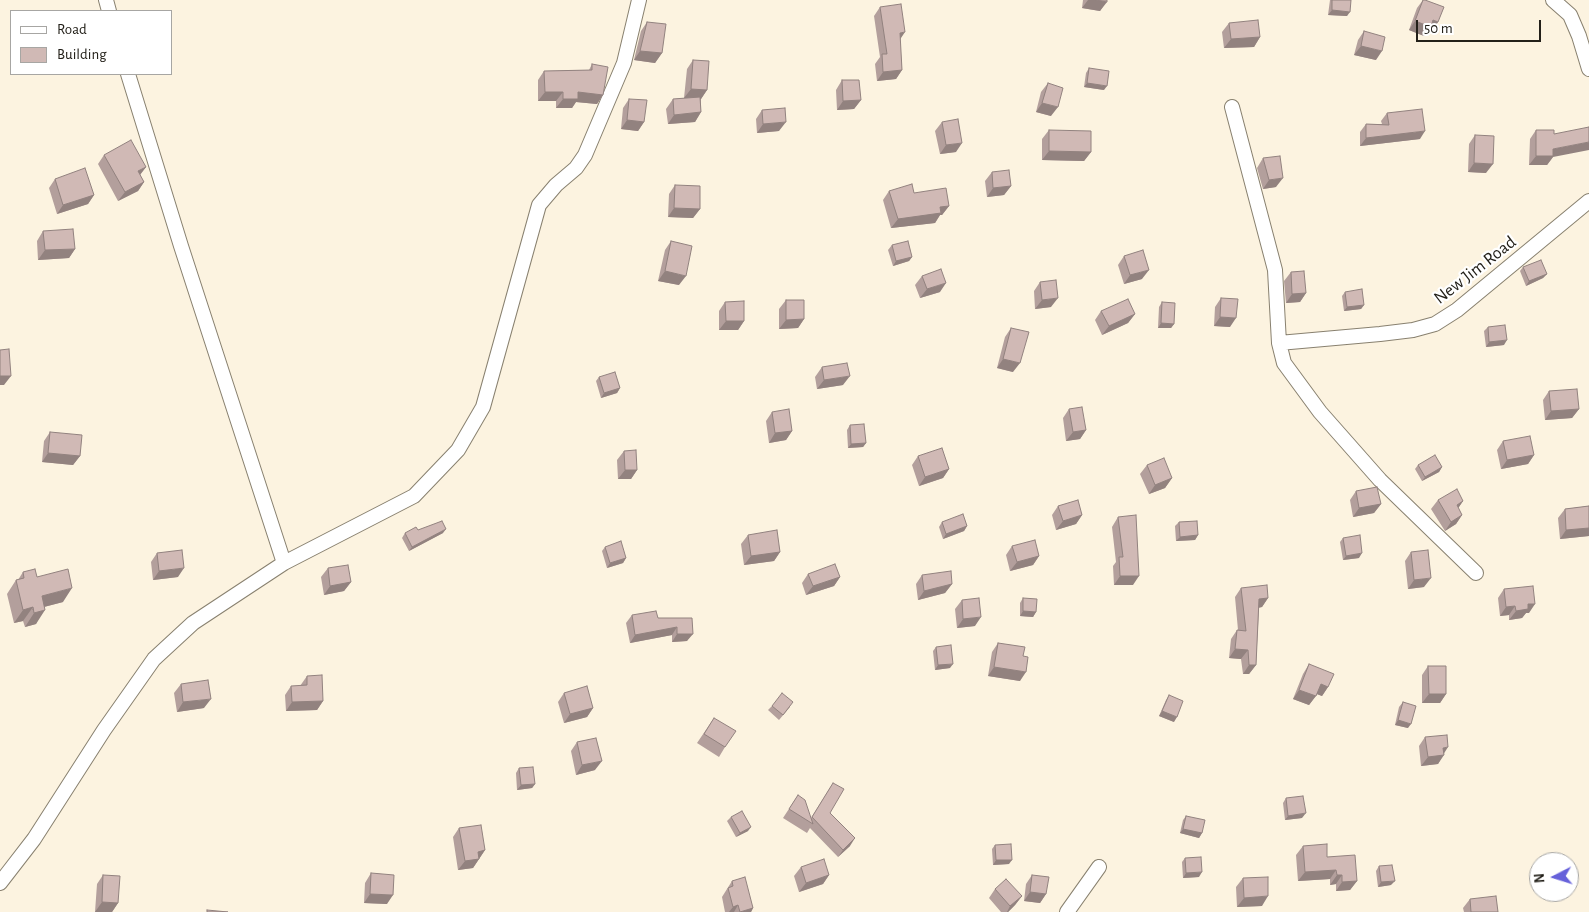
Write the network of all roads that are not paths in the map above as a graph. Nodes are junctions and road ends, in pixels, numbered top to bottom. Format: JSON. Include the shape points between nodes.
{"nodes":[{"id":1,"x":639,"y":0,"type":"edge"},
{"id":2,"x":1553,"y":0,"type":"edge"},
{"id":3,"x":1589,"y":69,"type":"edge"},
{"id":4,"x":128,"y":75,"type":"edge"},
{"id":5,"x":1232,"y":107,"type":"dead end"},
{"id":6,"x":1589,"y":201,"type":"edge"},
{"id":7,"x":1279,"y":342,"type":"junction"},
{"id":8,"x":284,"y":563,"type":"junction"},
{"id":9,"x":1476,"y":573,"type":"dead end"},
{"id":10,"x":1099,"y":867,"type":"dead end"},
{"id":11,"x":0,"y":882,"type":"edge"},
{"id":12,"x":1067,"y":912,"type":"edge"}],
"edges":[{"from":1,"to":8,"type":"street","via":[[624,63],[591,142],[576,168],[538,205],[483,407],[458,450],[414,496]]},
{"from":2,"to":3,"type":"street","via":[[1570,15]]},
{"from":4,"to":8,"type":"street"},
{"from":5,"to":7,"type":"street","via":[[1275,270]]},
{"from":6,"to":7,"type":"street","name":"New Jim Road","via":[[1457,310],[1435,324],[1388,333]]},
{"from":7,"to":9,"type":"street","via":[[1284,363],[1320,412],[1380,480]]},
{"from":8,"to":11,"type":"street","via":[[193,623],[154,659],[34,839]]},
{"from":10,"to":12,"type":"street"}]}
